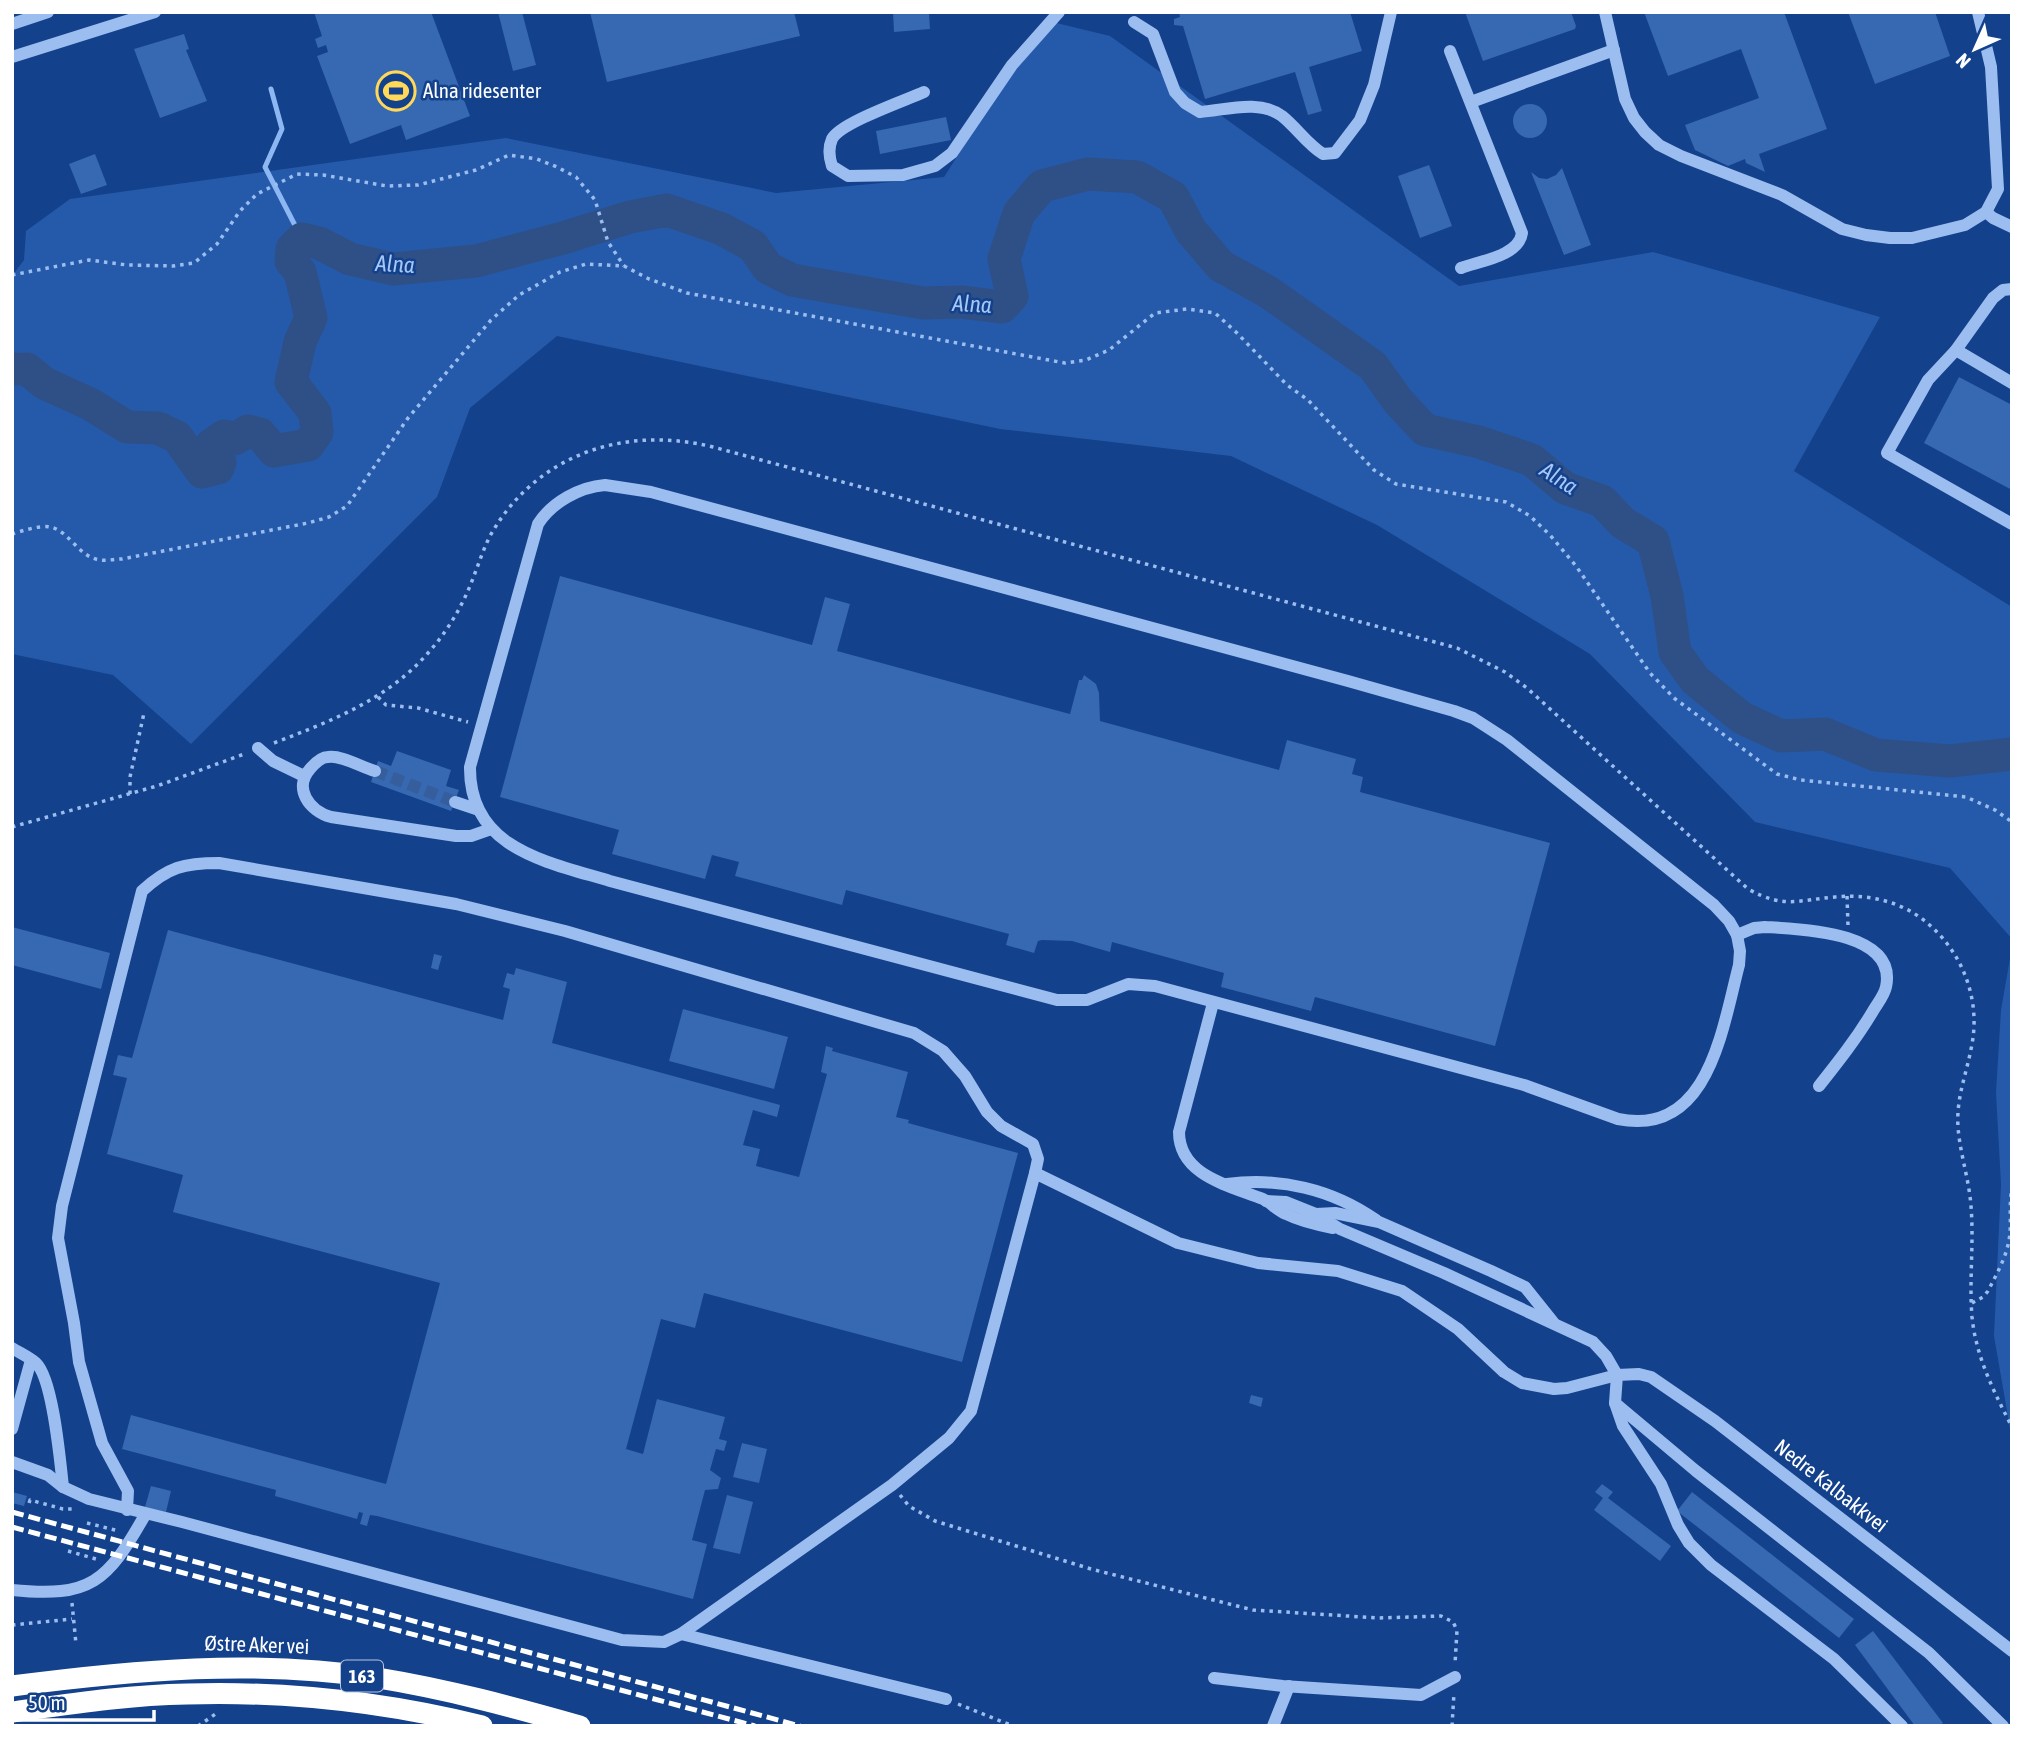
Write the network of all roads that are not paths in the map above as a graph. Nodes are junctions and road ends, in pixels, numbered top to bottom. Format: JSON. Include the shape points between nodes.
{"nodes":[{"id":1,"x":48,"y":12,"type":"edge"},
{"id":2,"x":155,"y":12,"type":"edge"},
{"id":3,"x":1059,"y":12,"type":"edge"},
{"id":4,"x":1605,"y":12,"type":"edge"},
{"id":5,"x":1978,"y":12,"type":"edge"},
{"id":6,"x":1388,"y":16,"type":"edge"},
{"id":7,"x":1134,"y":22,"type":"dead end"},
{"id":8,"x":12,"y":24,"type":"edge"},
{"id":9,"x":1614,"y":50,"type":"junction"},
{"id":10,"x":1450,"y":51,"type":"dead end"},
{"id":11,"x":12,"y":57,"type":"edge"},
{"id":12,"x":924,"y":92,"type":"dead end"},
{"id":13,"x":1471,"y":102,"type":"junction"},
{"id":14,"x":1986,"y":212,"type":"junction"},
{"id":15,"x":2012,"y":227,"type":"edge"},
{"id":16,"x":1461,"y":268,"type":"dead end"},
{"id":17,"x":2012,"y":289,"type":"edge"},
{"id":18,"x":1956,"y":350,"type":"junction"},
{"id":19,"x":2012,"y":383,"type":"edge"},
{"id":20,"x":2012,"y":524,"type":"edge"},
{"id":21,"x":258,"y":748,"type":"road end"},
{"id":22,"x":374,"y":771,"type":"tunnel mouth"},
{"id":23,"x":304,"y":776,"type":"junction"},
{"id":24,"x":455,"y":802,"type":"tunnel mouth"},
{"id":25,"x":476,"y":809,"type":"junction"},
{"id":26,"x":491,"y":829,"type":"junction"},
{"id":27,"x":1737,"y":935,"type":"junction"},
{"id":28,"x":1211,"y":1008,"type":"junction"},
{"id":29,"x":1819,"y":1086,"type":"dead end"},
{"id":30,"x":1035,"y":1173,"type":"junction"},
{"id":31,"x":1223,"y":1185,"type":"junction"},
{"id":32,"x":1266,"y":1201,"type":"junction"},
{"id":33,"x":1316,"y":1214,"type":"junction"},
{"id":34,"x":1379,"y":1222,"type":"junction"},
{"id":35,"x":1340,"y":1229,"type":"junction"},
{"id":36,"x":1554,"y":1324,"type":"junction"},
{"id":37,"x":12,"y":1348,"type":"edge"},
{"id":38,"x":31,"y":1360,"type":"junction"},
{"id":39,"x":1617,"y":1375,"type":"junction"},
{"id":40,"x":1615,"y":1403,"type":"junction"},
{"id":41,"x":12,"y":1429,"type":"edge"},
{"id":42,"x":12,"y":1462,"type":"edge"},
{"id":43,"x":63,"y":1487,"type":"junction"},
{"id":44,"x":127,"y":1510,"type":"junction"},
{"id":45,"x":145,"y":1515,"type":"junction"},
{"id":46,"x":12,"y":1590,"type":"edge"},
{"id":47,"x":681,"y":1634,"type":"junction"},
{"id":48,"x":2012,"y":1651,"type":"edge"},
{"id":49,"x":1455,"y":1677,"type":"road end"},
{"id":50,"x":1214,"y":1678,"type":"dead end"},
{"id":51,"x":12,"y":1686,"type":"edge"},
{"id":52,"x":1289,"y":1686,"type":"junction"},
{"id":53,"x":946,"y":1699,"type":"road end"},
{"id":54,"x":12,"y":1712,"type":"edge"},
{"id":55,"x":482,"y":1726,"type":"edge"},
{"id":56,"x":580,"y":1726,"type":"edge"},
{"id":57,"x":1273,"y":1726,"type":"edge"},
{"id":58,"x":1902,"y":1726,"type":"edge"},
{"id":59,"x":2003,"y":1726,"type":"edge"}],
"edges":[{"from":1,"to":8,"type":"street"},
{"from":2,"to":11,"type":"street"},
{"from":3,"to":12,"type":"street","via":[[1012,65],[952,153],[935,166],[903,175],[848,176],[832,166],[831,140],[841,128]]},
{"from":4,"to":9,"type":"street"},
{"from":5,"to":14,"type":"street","via":[[1991,68],[1998,171],[1998,189]]},
{"from":6,"to":7,"type":"street","via":[[1384,52],[1360,120],[1335,153],[1323,155],[1280,114],[1256,106],[1200,112],[1185,103],[1175,92],[1153,34]]},
{"from":9,"to":13,"type":"street"},
{"from":9,"to":14,"type":"street","via":[[1634,118],[1659,145],[1782,195],[1842,229],[1912,238],[1965,225]]},
{"from":10,"to":13,"type":"street"},
{"from":13,"to":16,"type":"street","via":[[1522,233],[1510,251]]},
{"from":14,"to":15,"type":"street"},
{"from":17,"to":18,"type":"street","via":[[1993,298]]},
{"from":18,"to":19,"type":"street"},
{"from":18,"to":20,"type":"street","via":[[1928,380],[1887,453]]},
{"from":21,"to":23,"type":"street"},
{"from":22,"to":23,"type":"street","via":[[325,757]]},
{"from":23,"to":26,"type":"street","via":[[302,790],[322,815],[456,836]]},
{"from":24,"to":25,"type":"street"},
{"from":25,"to":26,"type":"street"},
{"from":25,"to":27,"type":"street","via":[[470,767],[538,524],[551,508],[582,489],[624,486],[1454,710],[1539,764],[1714,905]]},
{"from":26,"to":28,"type":"street","via":[[540,860],[1036,995],[1087,1000],[1138,983]]},
{"from":27,"to":28,"type":"street","via":[[1740,965],[1706,1076],[1675,1110],[1644,1122],[1618,1119],[1524,1084]]},
{"from":27,"to":29,"type":"street","via":[[1765,927],[1832,934],[1859,942],[1883,965],[1885,990],[1857,1038]]},
{"from":28,"to":31,"type":"street","via":[[1179,1132],[1189,1161]]},
{"from":30,"to":39,"type":"street","name":"Nedre Kalbakkvei","via":[[1178,1243],[1258,1263],[1338,1270],[1402,1292],[1458,1329],[1522,1384],[1567,1388]]},
{"from":30,"to":44,"type":"street","via":[[1038,1159],[1033,1144],[1001,1126],[943,1051],[914,1033],[565,931],[456,904],[232,865],[188,863],[160,874],[142,891],[61,1206],[58,1238],[79,1362],[102,1443],[128,1491]]},
{"from":30,"to":47,"type":"street","via":[[971,1411],[949,1438],[892,1485]]},
{"from":31,"to":32,"type":"street"},
{"from":31,"to":34,"type":"street","via":[[1284,1182],[1357,1206]]},
{"from":32,"to":33,"type":"street","via":[[1286,1202]]},
{"from":32,"to":35,"type":"street","via":[[1314,1225]]},
{"from":33,"to":34,"type":"street"},
{"from":33,"to":35,"type":"street"},
{"from":34,"to":36,"type":"street","via":[[1525,1287]]},
{"from":35,"to":36,"type":"street"},
{"from":36,"to":39,"type":"street","via":[[1593,1342]]},
{"from":37,"to":38,"type":"street"},
{"from":38,"to":41,"type":"street"},
{"from":38,"to":43,"type":"street","via":[[45,1380]]},
{"from":39,"to":40,"type":"street"},
{"from":39,"to":48,"type":"street","name":"Nedre Kalbakkvei","via":[[1651,1377],[1683,1398]]},
{"from":40,"to":58,"type":"street","via":[[1623,1426],[1661,1484],[1689,1543],[1834,1660]]},
{"from":40,"to":59,"type":"street","via":[[1929,1653]]},
{"from":42,"to":43,"type":"street","via":[[48,1475]]},
{"from":43,"to":44,"type":"street"},
{"from":44,"to":45,"type":"street"},
{"from":45,"to":46,"type":"street","via":[[100,1578],[72,1591]]},
{"from":45,"to":47,"type":"street","via":[[622,1640],[664,1643]]},
{"from":47,"to":53,"type":"street"},
{"from":49,"to":52,"type":"street","via":[[1421,1695]]},
{"from":50,"to":52,"type":"street"},
{"from":51,"to":56,"type":"highway","name":"Østre Aker vei","number":"163","via":[[174,1668],[291,1669],[436,1689]]},
{"from":52,"to":57,"type":"street"},
{"from":54,"to":55,"type":"highway","number":"163","via":[[143,1696],[252,1694],[341,1700]]}]}
